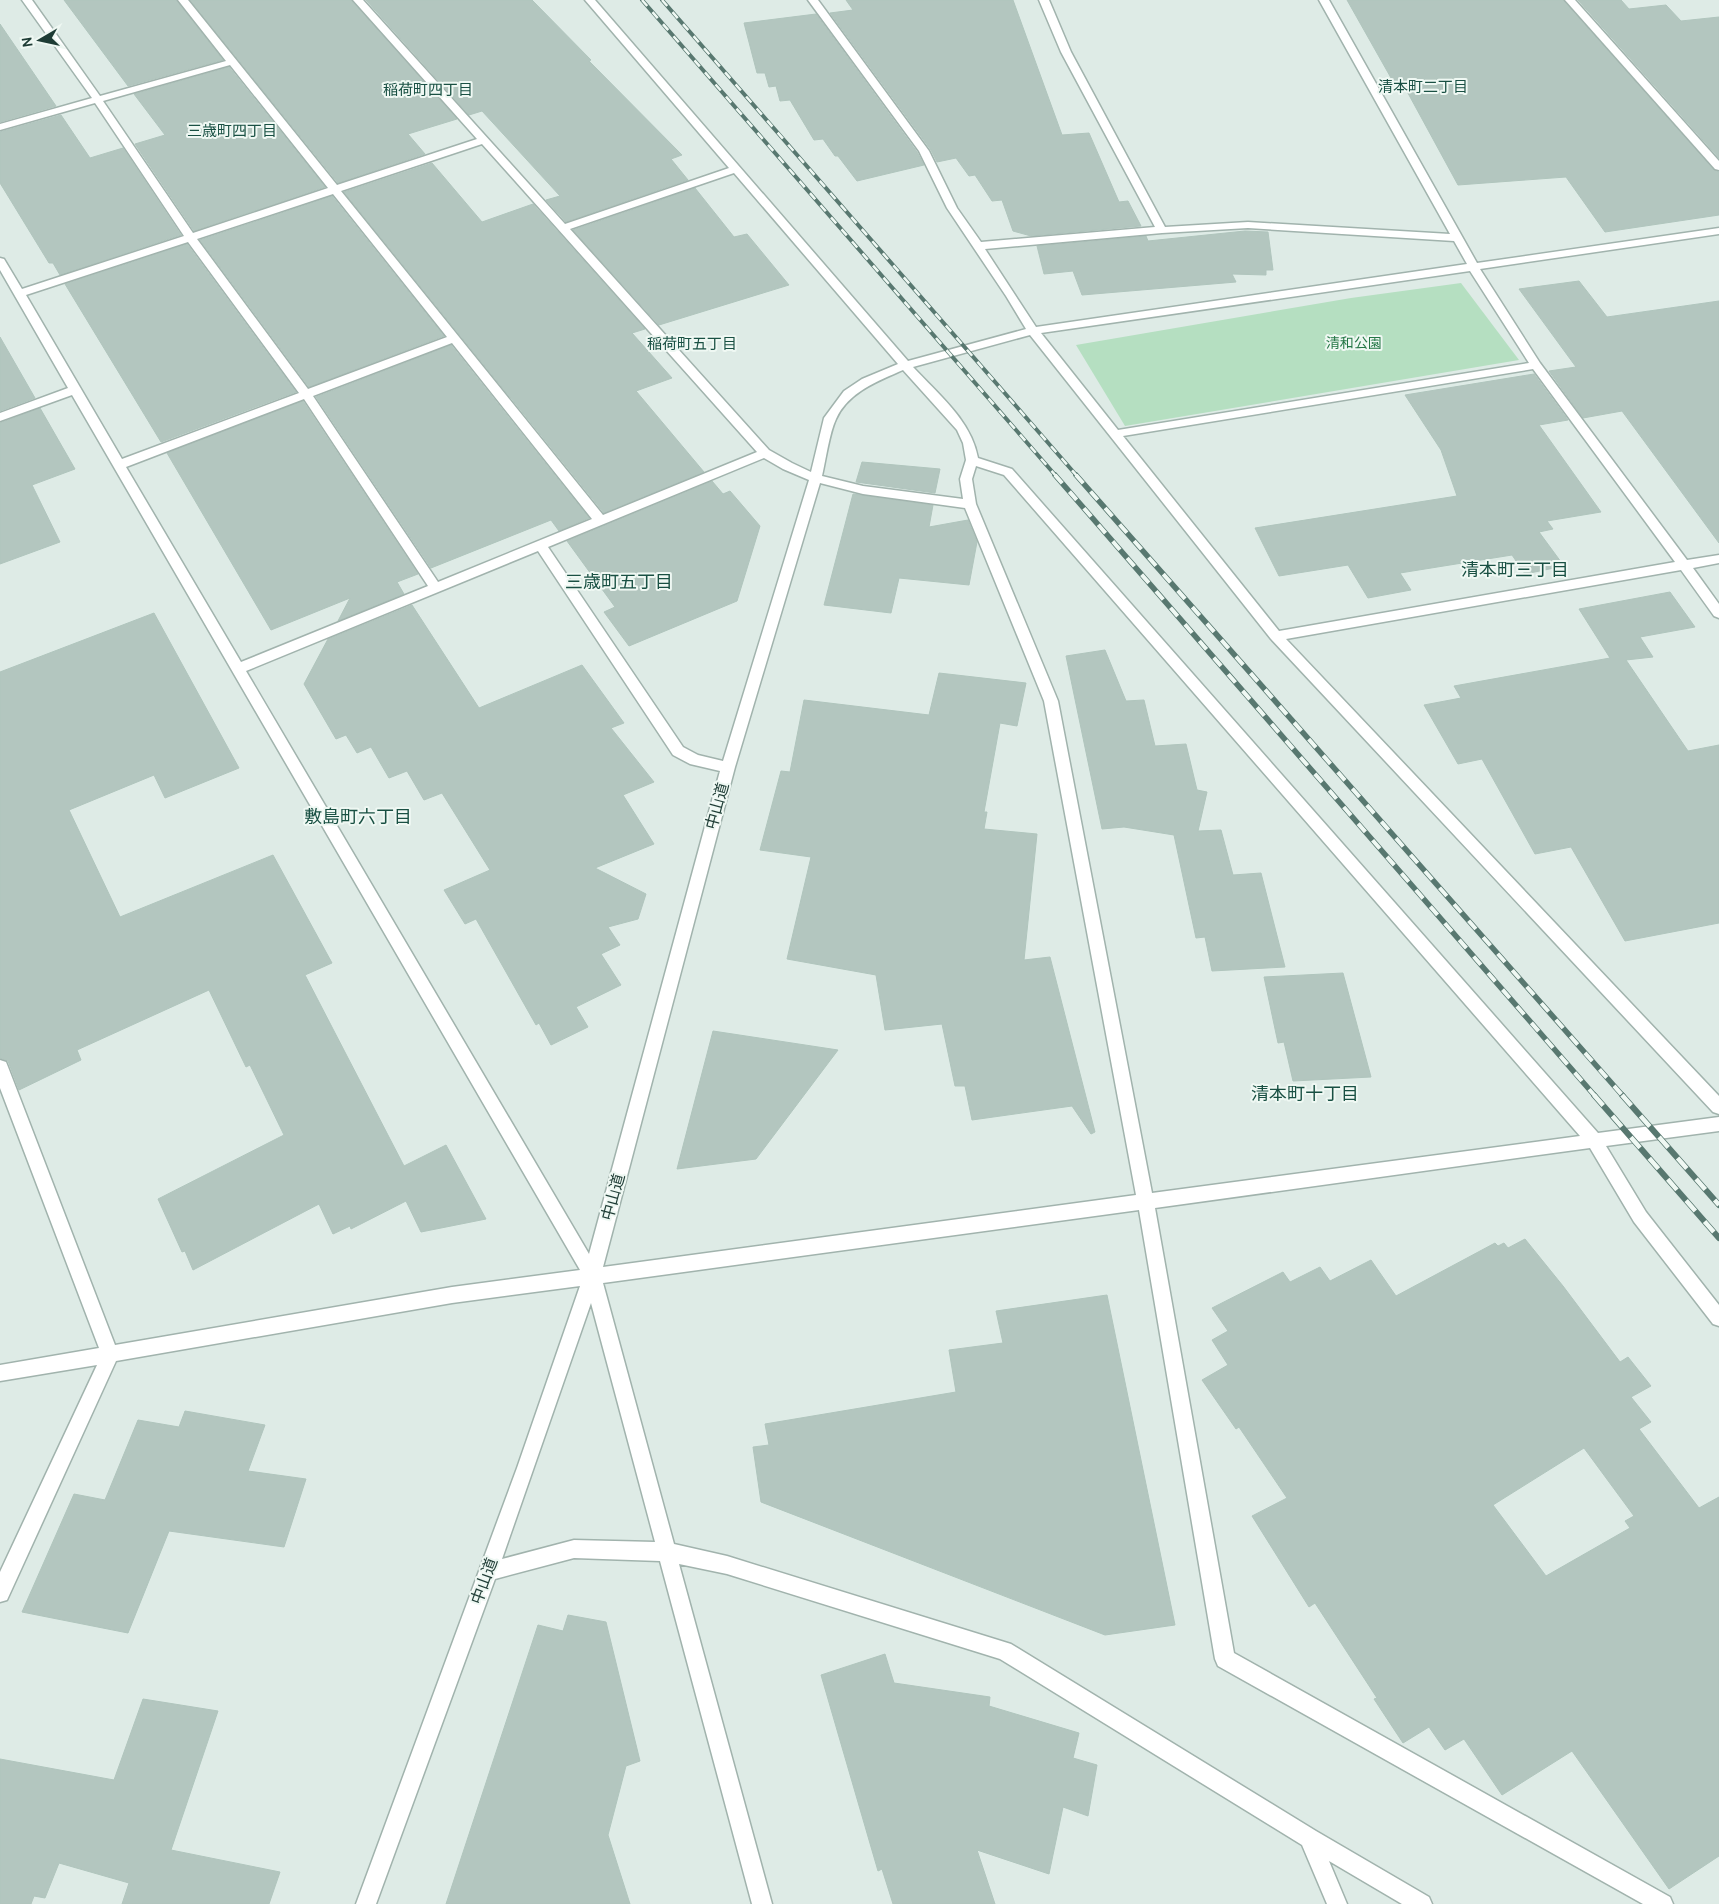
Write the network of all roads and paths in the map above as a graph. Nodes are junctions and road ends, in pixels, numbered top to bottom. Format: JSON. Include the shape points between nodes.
{"nodes":[{"id":1,"x":27,"y":0,"type":"edge"},
{"id":2,"x":182,"y":0,"type":"edge"},
{"id":3,"x":358,"y":0,"type":"edge"},
{"id":4,"x":590,"y":0,"type":"edge"},
{"id":5,"x":813,"y":0,"type":"edge"},
{"id":6,"x":1044,"y":0,"type":"edge"},
{"id":7,"x":1324,"y":0,"type":"edge"},
{"id":8,"x":1570,"y":0,"type":"edge"},
{"id":9,"x":232,"y":62,"type":"junction"},
{"id":10,"x":97,"y":99,"type":"junction"},
{"id":11,"x":0,"y":126,"type":"edge"},
{"id":12,"x":484,"y":140,"type":"junction"},
{"id":13,"x":1719,"y":167,"type":"edge"},
{"id":14,"x":735,"y":168,"type":"junction"},
{"id":15,"x":335,"y":189,"type":"junction"},
{"id":16,"x":562,"y":228,"type":"junction"},
{"id":17,"x":1162,"y":230,"type":"junction"},
{"id":18,"x":1719,"y":231,"type":"edge"},
{"id":19,"x":190,"y":237,"type":"junction"},
{"id":20,"x":1457,"y":238,"type":"junction"},
{"id":21,"x":977,"y":246,"type":"junction"},
{"id":22,"x":0,"y":261,"type":"edge"},
{"id":23,"x":1474,"y":268,"type":"junction"},
{"id":24,"x":19,"y":294,"type":"junction"},
{"id":25,"x":1033,"y":331,"type":"junction"},
{"id":26,"x":454,"y":338,"type":"junction"},
{"id":27,"x":905,"y":365,"type":"junction"},
{"id":28,"x":1536,"y":365,"type":"junction"},
{"id":29,"x":75,"y":390,"type":"junction"},
{"id":30,"x":306,"y":394,"type":"junction"},
{"id":31,"x":0,"y":417,"type":"edge"},
{"id":32,"x":1115,"y":434,"type":"junction"},
{"id":33,"x":764,"y":453,"type":"junction"},
{"id":34,"x":972,"y":460,"type":"junction"},
{"id":35,"x":119,"y":465,"type":"junction"},
{"id":36,"x":816,"y":477,"type":"junction"},
{"id":37,"x":970,"y":504,"type":"junction"},
{"id":38,"x":600,"y":520,"type":"junction"},
{"id":39,"x":540,"y":545,"type":"junction"},
{"id":40,"x":1719,"y":560,"type":"edge"},
{"id":41,"x":1684,"y":566,"type":"junction"},
{"id":42,"x":436,"y":588,"type":"junction"},
{"id":43,"x":1719,"y":613,"type":"edge"},
{"id":44,"x":1276,"y":636,"type":"junction"},
{"id":45,"x":238,"y":668,"type":"junction"},
{"id":46,"x":728,"y":768,"type":"junction"},
{"id":47,"x":0,"y":1067,"type":"edge"},
{"id":48,"x":1719,"y":1107,"type":"edge"},
{"id":49,"x":1719,"y":1124,"type":"edge"},
{"id":50,"x":1594,"y":1140,"type":"junction"},
{"id":51,"x":1145,"y":1200,"type":"junction"},
{"id":52,"x":592,"y":1275,"type":"junction"},
{"id":53,"x":1719,"y":1318,"type":"edge"},
{"id":54,"x":110,"y":1355,"type":"junction"},
{"id":55,"x":0,"y":1373,"type":"edge"},
{"id":56,"x":667,"y":1552,"type":"junction"},
{"id":57,"x":487,"y":1572,"type":"junction"},
{"id":58,"x":0,"y":1592,"type":"edge"},
{"id":59,"x":1309,"y":1838,"type":"junction"},
{"id":60,"x":366,"y":1904,"type":"edge"},
{"id":61,"x":762,"y":1904,"type":"edge"},
{"id":62,"x":1337,"y":1904,"type":"edge"},
{"id":63,"x":1422,"y":1904,"type":"edge"},
{"id":64,"x":1663,"y":1904,"type":"edge"}],
"edges":[{"from":1,"to":10,"type":"street"},
{"from":2,"to":9,"type":"street"},
{"from":3,"to":12,"type":"street"},
{"from":4,"to":14,"type":"street"},
{"from":5,"to":21,"type":"street","via":[[924,151],[952,208]]},
{"from":6,"to":17,"type":"street","via":[[1066,52]]},
{"from":7,"to":20,"type":"street"},
{"from":8,"to":13,"type":"street"},
{"from":9,"to":10,"type":"street"},
{"from":9,"to":15,"type":"street"},
{"from":10,"to":11,"type":"street"},
{"from":10,"to":19,"type":"street"},
{"from":12,"to":15,"type":"street"},
{"from":12,"to":16,"type":"street"},
{"from":14,"to":16,"type":"street"},
{"from":14,"to":27,"type":"street"},
{"from":15,"to":19,"type":"street"},
{"from":15,"to":26,"type":"street"},
{"from":16,"to":33,"type":"street"},
{"from":17,"to":20,"type":"street","via":[[1248,225]]},
{"from":17,"to":21,"type":"street"},
{"from":18,"to":23,"type":"street","name":"中山道"},
{"from":19,"to":24,"type":"street"},
{"from":19,"to":30,"type":"street"},
{"from":20,"to":23,"type":"street"},
{"from":21,"to":25,"type":"street"},
{"from":22,"to":24,"type":"street"},
{"from":23,"to":25,"type":"street","name":"中山道"},
{"from":23,"to":28,"type":"street"},
{"from":24,"to":29,"type":"street"},
{"from":25,"to":27,"type":"street","name":"中山道"},
{"from":25,"to":32,"type":"street"},
{"from":26,"to":30,"type":"street"},
{"from":26,"to":38,"type":"street"},
{"from":27,"to":34,"type":"street","via":[[962,428]]},
{"from":27,"to":36,"type":"street","name":"中山道","via":[[866,382],[848,394],[830,418]]},
{"from":28,"to":32,"type":"street"},
{"from":28,"to":41,"type":"street"},
{"from":29,"to":31,"type":"street"},
{"from":29,"to":35,"type":"street"},
{"from":30,"to":35,"type":"street"},
{"from":30,"to":42,"type":"street"},
{"from":32,"to":44,"type":"street"},
{"from":33,"to":36,"type":"street","via":[[785,467]]},
{"from":33,"to":38,"type":"street"},
{"from":34,"to":37,"type":"street","via":[[966,479]]},
{"from":34,"to":50,"type":"street","via":[[1008,472]]},
{"from":35,"to":45,"type":"street"},
{"from":36,"to":37,"type":"street","via":[[846,488]]},
{"from":36,"to":46,"type":"street","name":"中山道"},
{"from":37,"to":51,"type":"street","via":[[1051,702]]},
{"from":38,"to":39,"type":"street"},
{"from":39,"to":42,"type":"street"},
{"from":39,"to":46,"type":"street","via":[[678,752]]},
{"from":40,"to":41,"type":"street"},
{"from":41,"to":43,"type":"street"},
{"from":41,"to":44,"type":"street"},
{"from":42,"to":45,"type":"street"},
{"from":44,"to":48,"type":"street"},
{"from":45,"to":52,"type":"street"},
{"from":46,"to":52,"type":"street","name":"中山道"},
{"from":47,"to":54,"type":"street"},
{"from":49,"to":50,"type":"street"},
{"from":50,"to":51,"type":"street"},
{"from":50,"to":53,"type":"street","via":[[1640,1217]]},
{"from":51,"to":52,"type":"street"},
{"from":51,"to":64,"type":"street","via":[[1225,1659]]},
{"from":52,"to":54,"type":"street","via":[[408,1302]]},
{"from":52,"to":56,"type":"street"},
{"from":52,"to":57,"type":"street","name":"中山道"},
{"from":54,"to":55,"type":"street"},
{"from":54,"to":58,"type":"street"},
{"from":56,"to":57,"type":"street","via":[[574,1549]]},
{"from":56,"to":59,"type":"street","via":[[727,1565],[1004,1651]]},
{"from":56,"to":61,"type":"street"},
{"from":57,"to":60,"type":"street","name":"中山道"},
{"from":59,"to":62,"type":"street"},
{"from":59,"to":63,"type":"street"}]}
